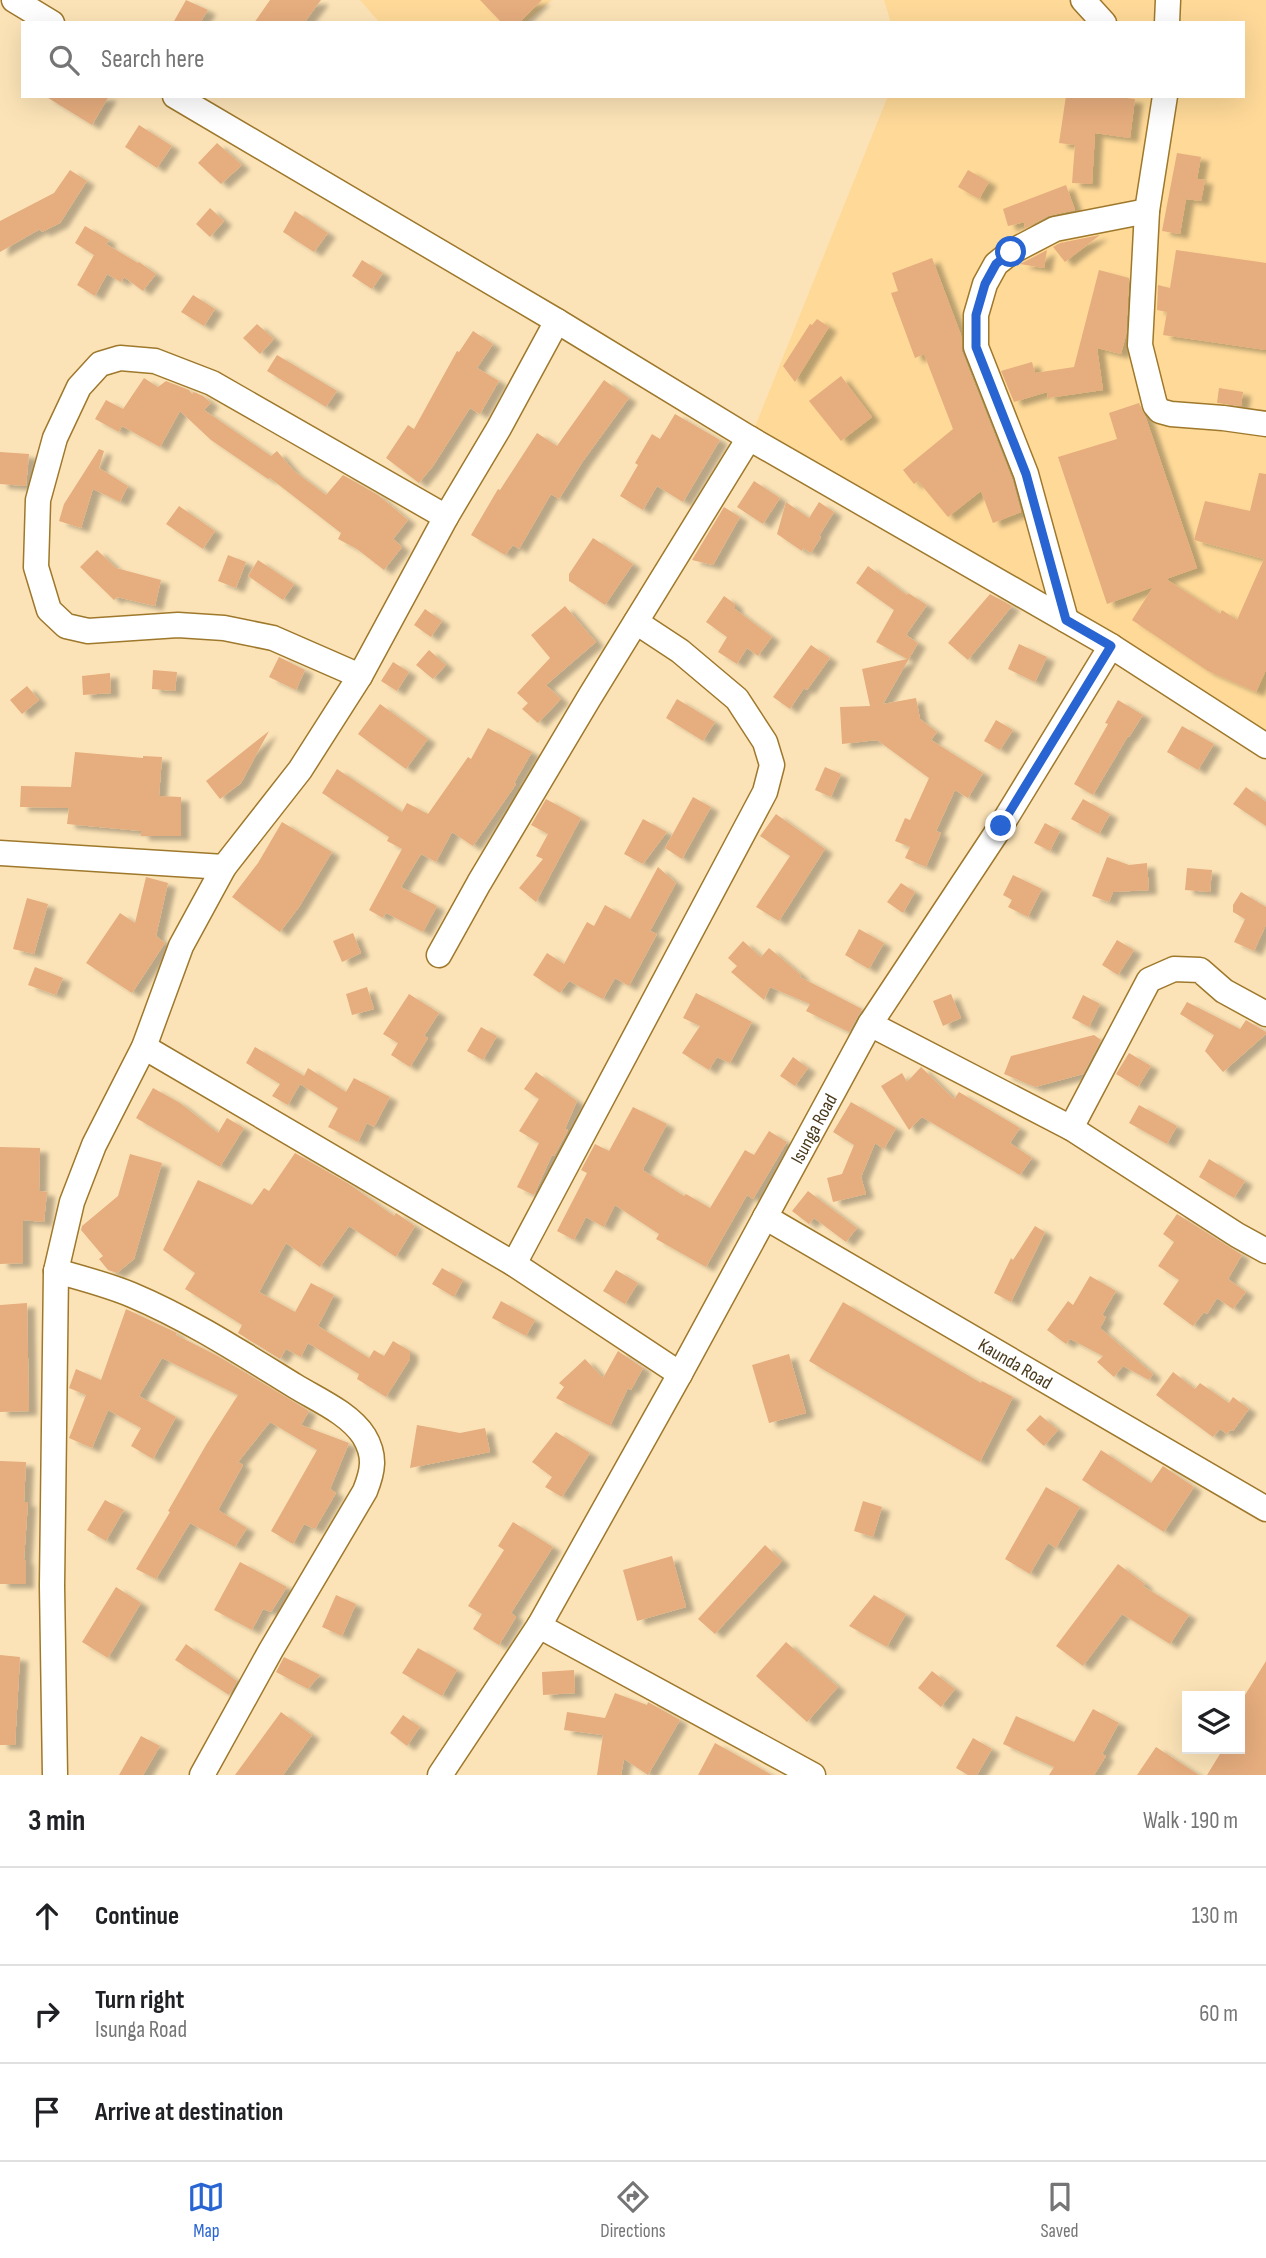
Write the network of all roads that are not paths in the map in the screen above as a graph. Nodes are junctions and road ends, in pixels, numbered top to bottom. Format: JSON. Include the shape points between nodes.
{"nodes":[{"id":1,"x":14,"y":0,"type":"edge"},
{"id":2,"x":1083,"y":0,"type":"edge"},
{"id":3,"x":1168,"y":0,"type":"edge"},
{"id":4,"x":49,"y":21,"type":"edge"},
{"id":5,"x":1102,"y":21,"type":"edge"},
{"id":6,"x":1167,"y":21,"type":"edge"},
{"id":7,"x":178,"y":98,"type":"edge"},
{"id":8,"x":1165,"y":98,"type":"edge"},
{"id":9,"x":1147,"y":211,"type":"junction"},
{"id":10,"x":557,"y":321,"type":"junction"},
{"id":11,"x":1266,"y":424,"type":"edge"},
{"id":12,"x":749,"y":438,"type":"junction"},
{"id":13,"x":446,"y":517,"type":"junction"},
{"id":14,"x":1066,"y":620,"type":"junction"},
{"id":15,"x":636,"y":622,"type":"junction"},
{"id":16,"x":1111,"y":646,"type":"junction"},
{"id":17,"x":360,"y":676,"type":"junction"},
{"id":18,"x":1266,"y":746,"type":"edge"},
{"id":19,"x":0,"y":853,"type":"edge"},
{"id":20,"x":224,"y":867,"type":"junction"},
{"id":21,"x":439,"y":956,"type":"dead end"},
{"id":22,"x":1266,"y":1014,"type":"edge"},
{"id":23,"x":870,"y":1024,"type":"junction"},
{"id":24,"x":144,"y":1047,"type":"junction"},
{"id":25,"x":1071,"y":1128,"type":"junction"},
{"id":26,"x":765,"y":1217,"type":"junction"},
{"id":27,"x":1266,"y":1251,"type":"edge"},
{"id":28,"x":514,"y":1264,"type":"junction"},
{"id":29,"x":56,"y":1271,"type":"junction"},
{"id":30,"x":680,"y":1374,"type":"junction"},
{"id":31,"x":1266,"y":1509,"type":"edge"},
{"id":32,"x":539,"y":1626,"type":"junction"},
{"id":33,"x":55,"y":1775,"type":"edge"},
{"id":34,"x":202,"y":1775,"type":"edge"},
{"id":35,"x":440,"y":1775,"type":"edge"},
{"id":36,"x":813,"y":1775,"type":"edge"}],
"edges":[{"from":1,"to":4,"type":"street"},
{"from":2,"to":5,"type":"street"},
{"from":3,"to":6,"type":"street"},
{"from":7,"to":10,"type":"street"},
{"from":8,"to":9,"type":"street"},
{"from":9,"to":11,"type":"street","via":[[1140,345],[1155,405],[1171,414]]},
{"from":9,"to":14,"type":"street","via":[[1055,229],[1011,252],[996,264],[976,315],[976,347],[1026,474]]},
{"from":10,"to":12,"type":"street"},
{"from":10,"to":13,"type":"street"},
{"from":12,"to":14,"type":"street"},
{"from":12,"to":15,"type":"street"},
{"from":13,"to":17,"type":"street"},
{"from":13,"to":17,"type":"street","via":[[212,383],[155,361],[120,358],[100,364],[79,387],[55,438],[38,500],[36,567],[50,610],[66,626],[88,631],[178,625],[273,638]]},
{"from":14,"to":16,"type":"street"},
{"from":15,"to":21,"type":"street"},
{"from":15,"to":28,"type":"street","via":[[680,651],[737,699],[765,742],[772,765],[765,792]]},
{"from":16,"to":18,"type":"street"},
{"from":16,"to":23,"type":"street","name":"Isunga Road","via":[[1001,826]]},
{"from":17,"to":20,"type":"street","via":[[300,770]]},
{"from":19,"to":20,"type":"street"},
{"from":20,"to":24,"type":"street","via":[[181,946]]},
{"from":22,"to":25,"type":"street","via":[[1224,991],[1200,970],[1174,969],[1149,980]]},
{"from":23,"to":25,"type":"street"},
{"from":23,"to":26,"type":"street","name":"Isunga Road"},
{"from":24,"to":28,"type":"street"},
{"from":24,"to":29,"type":"street","via":[[94,1145],[72,1202]]},
{"from":25,"to":27,"type":"street"},
{"from":26,"to":30,"type":"street","name":"Isunga Road"},
{"from":26,"to":31,"type":"street","name":"Kaunda Road"},
{"from":28,"to":30,"type":"street"},
{"from":29,"to":33,"type":"street"},
{"from":29,"to":34,"type":"street","via":[[131,1295],[240,1352],[349,1419],[370,1450],[373,1469],[365,1492]]},
{"from":30,"to":32,"type":"street","name":"Isunga Road"},
{"from":32,"to":35,"type":"street","name":"Isunga Road"},
{"from":32,"to":36,"type":"street"}]}
